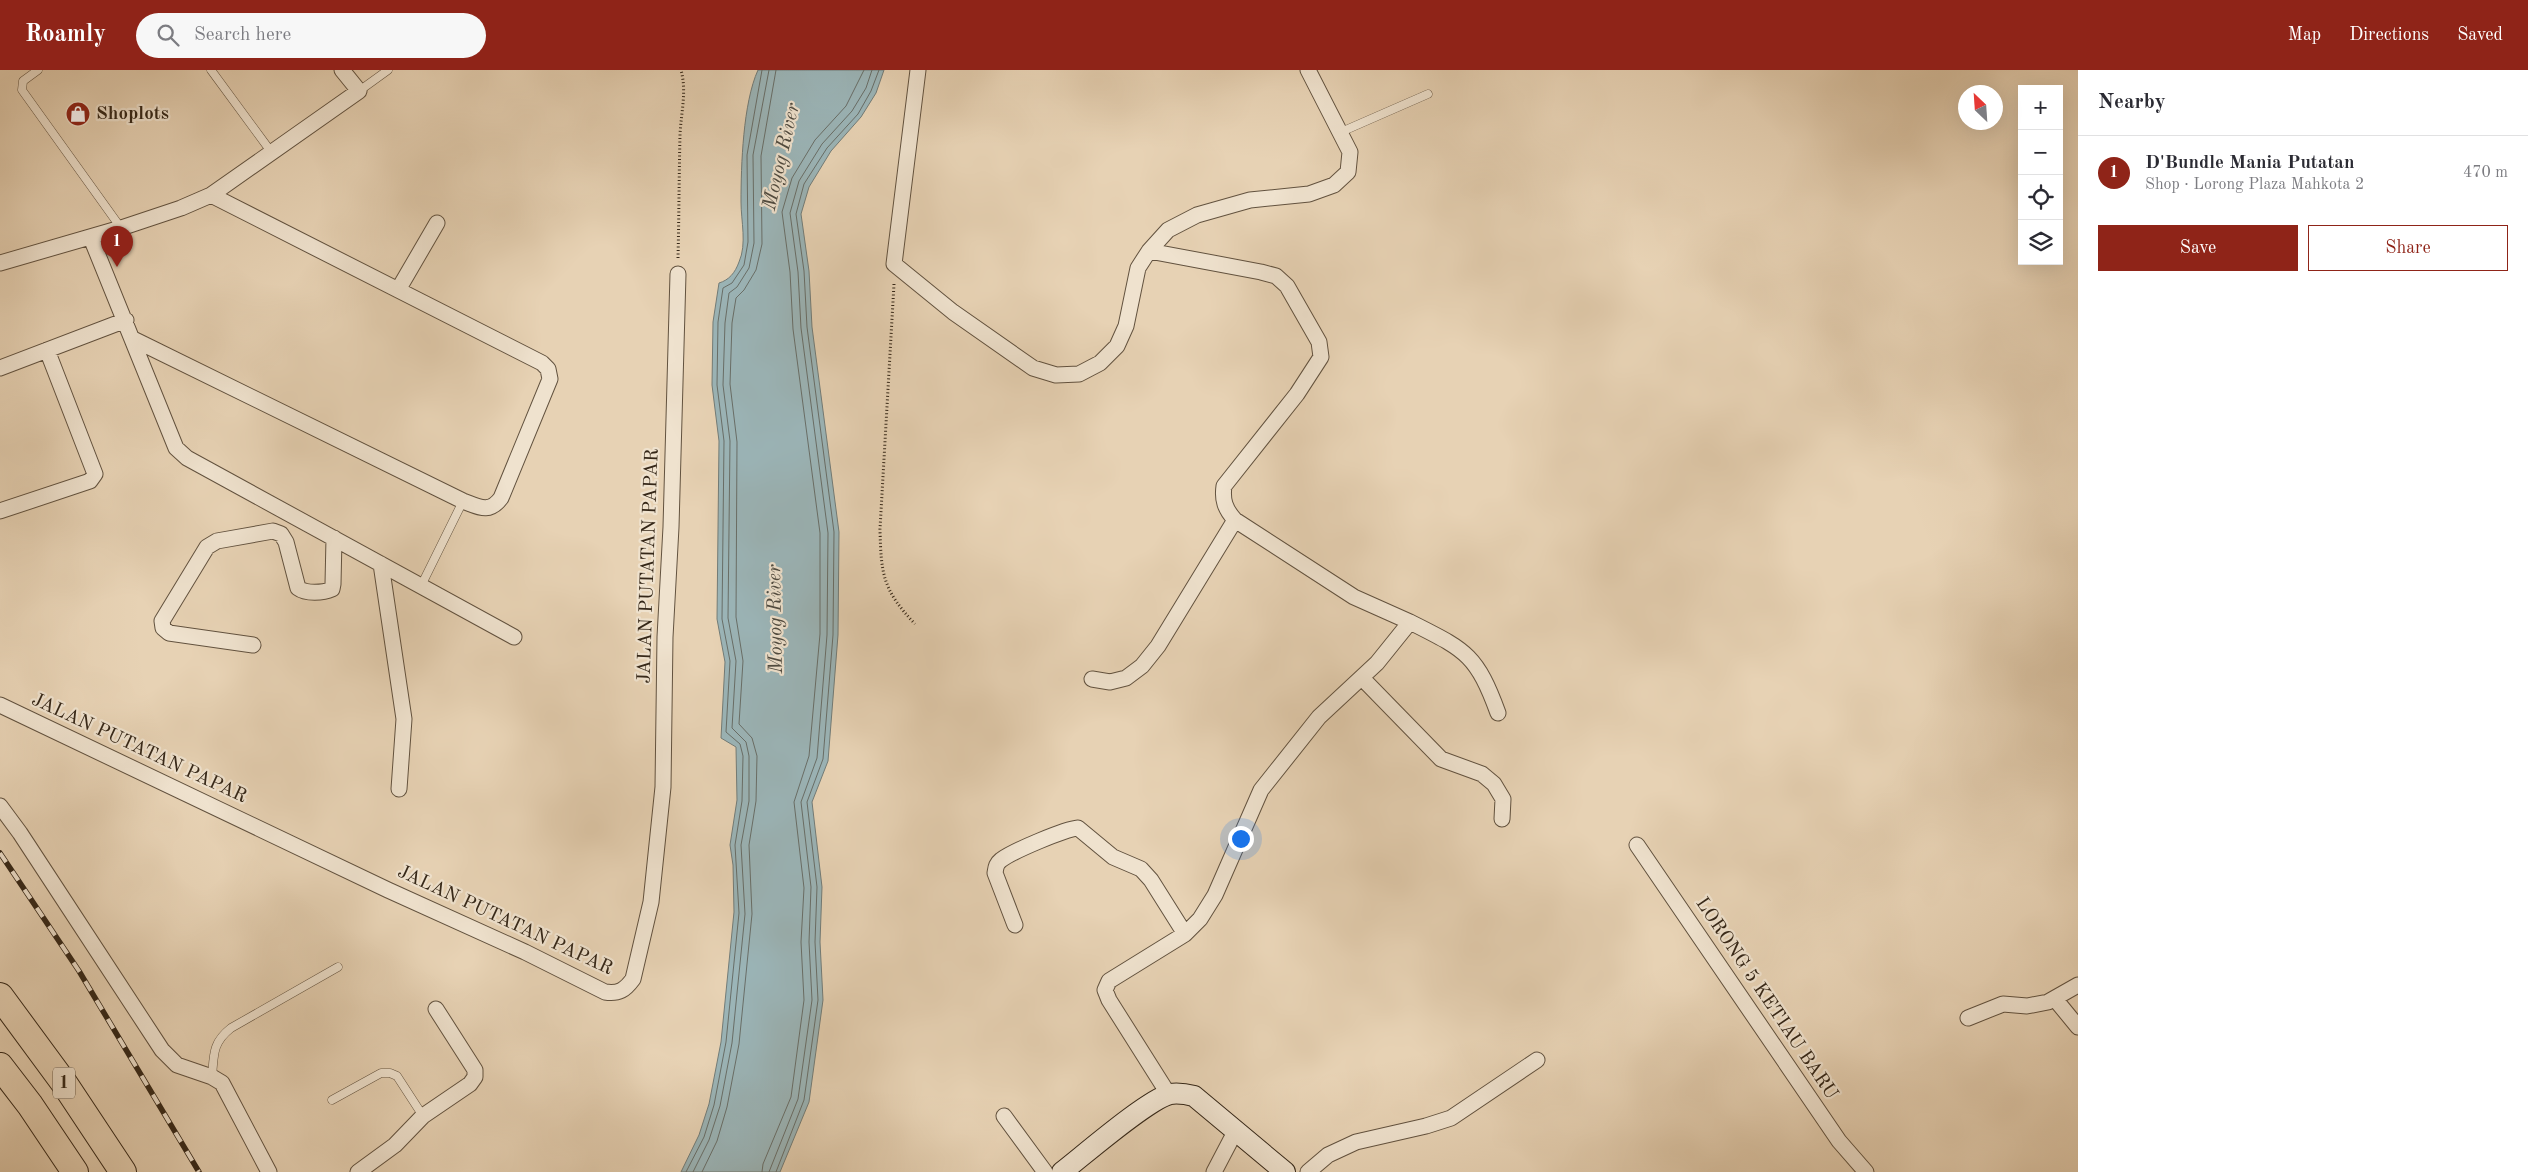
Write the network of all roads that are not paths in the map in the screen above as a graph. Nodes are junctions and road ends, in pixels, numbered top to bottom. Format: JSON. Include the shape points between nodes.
{"nodes":[{"id":1,"x":38,"y":70,"type":"edge"},
{"id":2,"x":211,"y":70,"type":"edge"},
{"id":3,"x":342,"y":70,"type":"edge"},
{"id":4,"x":388,"y":70,"type":"edge"},
{"id":5,"x":918,"y":70,"type":"edge"},
{"id":6,"x":1308,"y":70,"type":"edge"},
{"id":7,"x":359,"y":91,"type":"junction"},
{"id":8,"x":1428,"y":94,"type":"dead end"},
{"id":9,"x":1341,"y":132,"type":"junction"},
{"id":10,"x":272,"y":153,"type":"junction"},
{"id":11,"x":211,"y":195,"type":"junction"},
{"id":12,"x":437,"y":222,"type":"dead end"},
{"id":13,"x":121,"y":228,"type":"junction"},
{"id":14,"x":91,"y":238,"type":"junction"},
{"id":15,"x":1148,"y":251,"type":"junction"},
{"id":16,"x":0,"y":264,"type":"edge"},
{"id":17,"x":678,"y":274,"type":"road end"},
{"id":18,"x":398,"y":290,"type":"junction"},
{"id":19,"x":126,"y":320,"type":"junction"},
{"id":20,"x":134,"y":339,"type":"junction"},
{"id":21,"x":47,"y":350,"type":"junction"},
{"id":22,"x":0,"y":368,"type":"edge"},
{"id":23,"x":463,"y":501,"type":"junction"},
{"id":24,"x":0,"y":511,"type":"edge"},
{"id":25,"x":1235,"y":520,"type":"junction"},
{"id":26,"x":334,"y":538,"type":"junction"},
{"id":27,"x":381,"y":564,"type":"junction"},
{"id":28,"x":421,"y":586,"type":"junction"},
{"id":29,"x":1410,"y":622,"type":"junction"},
{"id":30,"x":514,"y":637,"type":"dead end"},
{"id":31,"x":253,"y":645,"type":"dead end"},
{"id":32,"x":1362,"y":678,"type":"junction"},
{"id":33,"x":1092,"y":679,"type":"dead end"},
{"id":34,"x":0,"y":705,"type":"edge"},
{"id":35,"x":1498,"y":713,"type":"dead end"},
{"id":36,"x":399,"y":789,"type":"dead end"},
{"id":37,"x":0,"y":806,"type":"edge"},
{"id":38,"x":1502,"y":818,"type":"dead end"},
{"id":39,"x":1637,"y":845,"type":"dead end"},
{"id":40,"x":1015,"y":924,"type":"dead end"},
{"id":41,"x":1186,"y":934,"type":"junction"},
{"id":42,"x":338,"y":967,"type":"dead end"},
{"id":43,"x":2078,"y":985,"type":"edge"},
{"id":44,"x":0,"y":996,"type":"edge"},
{"id":45,"x":2054,"y":999,"type":"junction"},
{"id":46,"x":436,"y":1009,"type":"dead end"},
{"id":47,"x":1968,"y":1018,"type":"dead end"},
{"id":48,"x":2078,"y":1027,"type":"edge"},
{"id":49,"x":1537,"y":1060,"type":"dead end"},
{"id":50,"x":0,"y":1066,"type":"edge"},
{"id":51,"x":212,"y":1077,"type":"junction"},
{"id":52,"x":1169,"y":1095,"type":"junction"},
{"id":53,"x":332,"y":1100,"type":"dead end"},
{"id":54,"x":423,"y":1116,"type":"junction"},
{"id":55,"x":1004,"y":1116,"type":"dead end"},
{"id":56,"x":1236,"y":1130,"type":"junction"},
{"id":57,"x":75,"y":1172,"type":"edge"},
{"id":58,"x":123,"y":1172,"type":"edge"},
{"id":59,"x":269,"y":1172,"type":"edge"},
{"id":60,"x":358,"y":1172,"type":"edge"},
{"id":61,"x":1045,"y":1172,"type":"edge"},
{"id":62,"x":1062,"y":1172,"type":"edge"},
{"id":63,"x":1214,"y":1172,"type":"edge"},
{"id":64,"x":1285,"y":1172,"type":"edge"},
{"id":65,"x":1308,"y":1172,"type":"edge"},
{"id":66,"x":1866,"y":1172,"type":"edge"}],
"edges":[{"from":1,"to":13,"type":"lane","via":[[23,82],[22,90]]},
{"from":2,"to":10,"type":"lane"},
{"from":3,"to":7,"type":"street"},
{"from":4,"to":7,"type":"lane"},
{"from":5,"to":15,"type":"street","via":[[894,264],[953,312],[1033,368],[1056,375],[1079,374],[1100,363],[1117,346],[1126,326],[1138,268]]},
{"from":6,"to":9,"type":"street"},
{"from":7,"to":10,"type":"street"},
{"from":8,"to":9,"type":"lane"},
{"from":9,"to":15,"type":"street","via":[[1350,152],[1348,172],[1334,185],[1309,194],[1250,200],[1197,215],[1168,230]]},
{"from":10,"to":11,"type":"street"},
{"from":11,"to":13,"type":"street"},
{"from":11,"to":18,"type":"street"},
{"from":12,"to":18,"type":"street"},
{"from":13,"to":14,"type":"street"},
{"from":14,"to":16,"type":"street"},
{"from":14,"to":19,"type":"street"},
{"from":15,"to":25,"type":"street","via":[[1276,276],[1287,286],[1319,342],[1321,358],[1313,372],[1224,486],[1222,498]]},
{"from":17,"to":34,"type":"street","name":"JALAN PUTATAN PAPAR","via":[[663,787],[651,902],[633,979],[626,988],[615,993],[605,992]]},
{"from":18,"to":23,"type":"street","via":[[542,363],[548,369],[550,379],[501,498],[495,506],[484,510]]},
{"from":19,"to":20,"type":"street"},
{"from":19,"to":21,"type":"street"},
{"from":20,"to":23,"type":"street"},
{"from":20,"to":26,"type":"street","via":[[176,448],[187,458]]},
{"from":21,"to":22,"type":"street"},
{"from":21,"to":24,"type":"street","via":[[95,474],[90,481]]},
{"from":23,"to":28,"type":"lane"},
{"from":25,"to":29,"type":"street","via":[[1354,597]]},
{"from":25,"to":33,"type":"street","via":[[1158,646],[1142,666],[1126,678],[1110,682]]},
{"from":26,"to":27,"type":"street"},
{"from":26,"to":31,"type":"street","via":[[333,584],[332,589],[326,592],[298,588],[282,534],[273,531],[217,541],[208,547],[162,621],[163,628],[169,633]]},
{"from":27,"to":28,"type":"street"},
{"from":27,"to":36,"type":"street","via":[[404,720]]},
{"from":28,"to":30,"type":"street"},
{"from":29,"to":32,"type":"street"},
{"from":29,"to":35,"type":"street","via":[[1458,647],[1474,662],[1486,681]]},
{"from":32,"to":38,"type":"street","via":[[1442,759],[1482,774],[1494,784],[1503,799]]},
{"from":32,"to":41,"type":"street","via":[[1319,717],[1261,790],[1215,895]]},
{"from":37,"to":51,"type":"street","via":[[162,1050],[177,1065]]},
{"from":39,"to":66,"type":"street","name":"LORONG 5 KETIAU BARU","via":[[1839,1141]]},
{"from":40,"to":41,"type":"street","via":[[995,873],[996,865],[1002,859],[1078,828],[1113,857],[1141,870]]},
{"from":41,"to":52,"type":"street","via":[[1117,975],[1105,990]]},
{"from":42,"to":51,"type":"lane","via":[[230,1028],[220,1037],[215,1048]]},
{"from":43,"to":45,"type":"street"},
{"from":44,"to":58,"type":"highway","number":"1","via":[[64,1082]]},
{"from":45,"to":47,"type":"street","via":[[2026,1006],[2003,1004]]},
{"from":45,"to":48,"type":"street"},
{"from":46,"to":54,"type":"street","via":[[475,1070],[475,1077],[470,1084]]},
{"from":49,"to":65,"type":"street","via":[[1451,1118],[1356,1142],[1328,1155]]},
{"from":50,"to":57,"type":"highway","number":"1"},
{"from":51,"to":59,"type":"street","via":[[230,1096]]},
{"from":52,"to":56,"type":"street","via":[[1194,1096]]},
{"from":52,"to":62,"type":"street","via":[[1142,1110]]},
{"from":53,"to":54,"type":"lane","via":[[381,1073],[390,1073],[397,1076]]},
{"from":54,"to":60,"type":"street","via":[[395,1145]]},
{"from":55,"to":61,"type":"street"},
{"from":56,"to":63,"type":"street"},
{"from":56,"to":64,"type":"street"}]}
